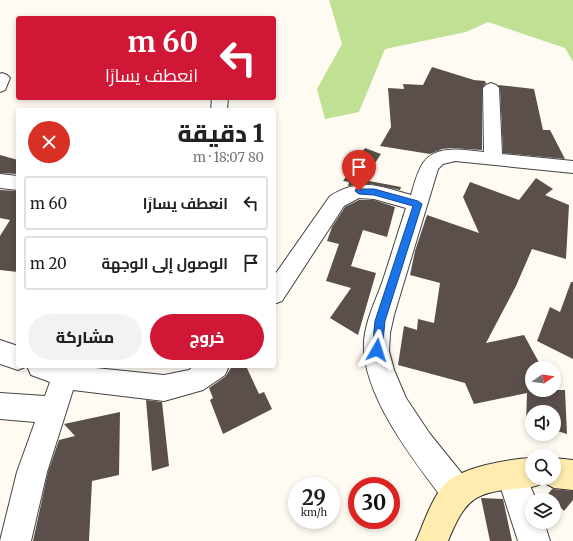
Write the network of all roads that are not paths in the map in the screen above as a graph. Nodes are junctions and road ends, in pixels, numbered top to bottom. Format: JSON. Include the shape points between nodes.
{"nodes":[{"id":1,"x":491,"y":88,"type":"dead end"},
{"id":2,"x":493,"y":159,"type":"junction"},
{"id":3,"x":573,"y":167,"type":"edge"},
{"id":4,"x":0,"y":181,"type":"edge"},
{"id":5,"x":16,"y":183,"type":"edge"},
{"id":6,"x":418,"y":204,"type":"junction"},
{"id":7,"x":276,"y":291,"type":"edge"},
{"id":8,"x":0,"y":352,"type":"edge"},
{"id":9,"x":16,"y":357,"type":"edge"},
{"id":10,"x":209,"y":369,"type":"edge"},
{"id":11,"x":52,"y":370,"type":"edge"},
{"id":12,"x":0,"y":406,"type":"edge"},
{"id":13,"x":53,"y":410,"type":"junction"},
{"id":14,"x":522,"y":474,"type":"edge"},
{"id":15,"x":561,"y":474,"type":"edge"},
{"id":16,"x":573,"y":475,"type":"edge"},
{"id":17,"x":457,"y":492,"type":"junction"},
{"id":18,"x":14,"y":541,"type":"edge"},
{"id":19,"x":432,"y":541,"type":"edge"},
{"id":20,"x":534,"y":541,"type":"edge"}],
"edges":[{"from":1,"to":2,"type":"street"},
{"from":2,"to":3,"type":"street"},
{"from":2,"to":6,"type":"street","via":[[455,156],[437,159],[430,167]]},
{"from":4,"to":5,"type":"street"},
{"from":6,"to":7,"type":"street","via":[[374,192],[350,193],[336,201]]},
{"from":6,"to":17,"type":"street","via":[[380,321],[377,350],[382,374],[394,402],[424,449]]},
{"from":8,"to":9,"type":"street"},
{"from":10,"to":11,"type":"street","via":[[194,382],[164,388],[76,379]]},
{"from":11,"to":13,"type":"street"},
{"from":12,"to":13,"type":"street"},
{"from":13,"to":18,"type":"street","via":[[32,472]]},
{"from":14,"to":17,"type":"main road","via":[[490,478]]},
{"from":14,"to":20,"type":"street","via":[[528,520]]},
{"from":15,"to":16,"type":"main road"},
{"from":17,"to":19,"type":"main road"}]}
